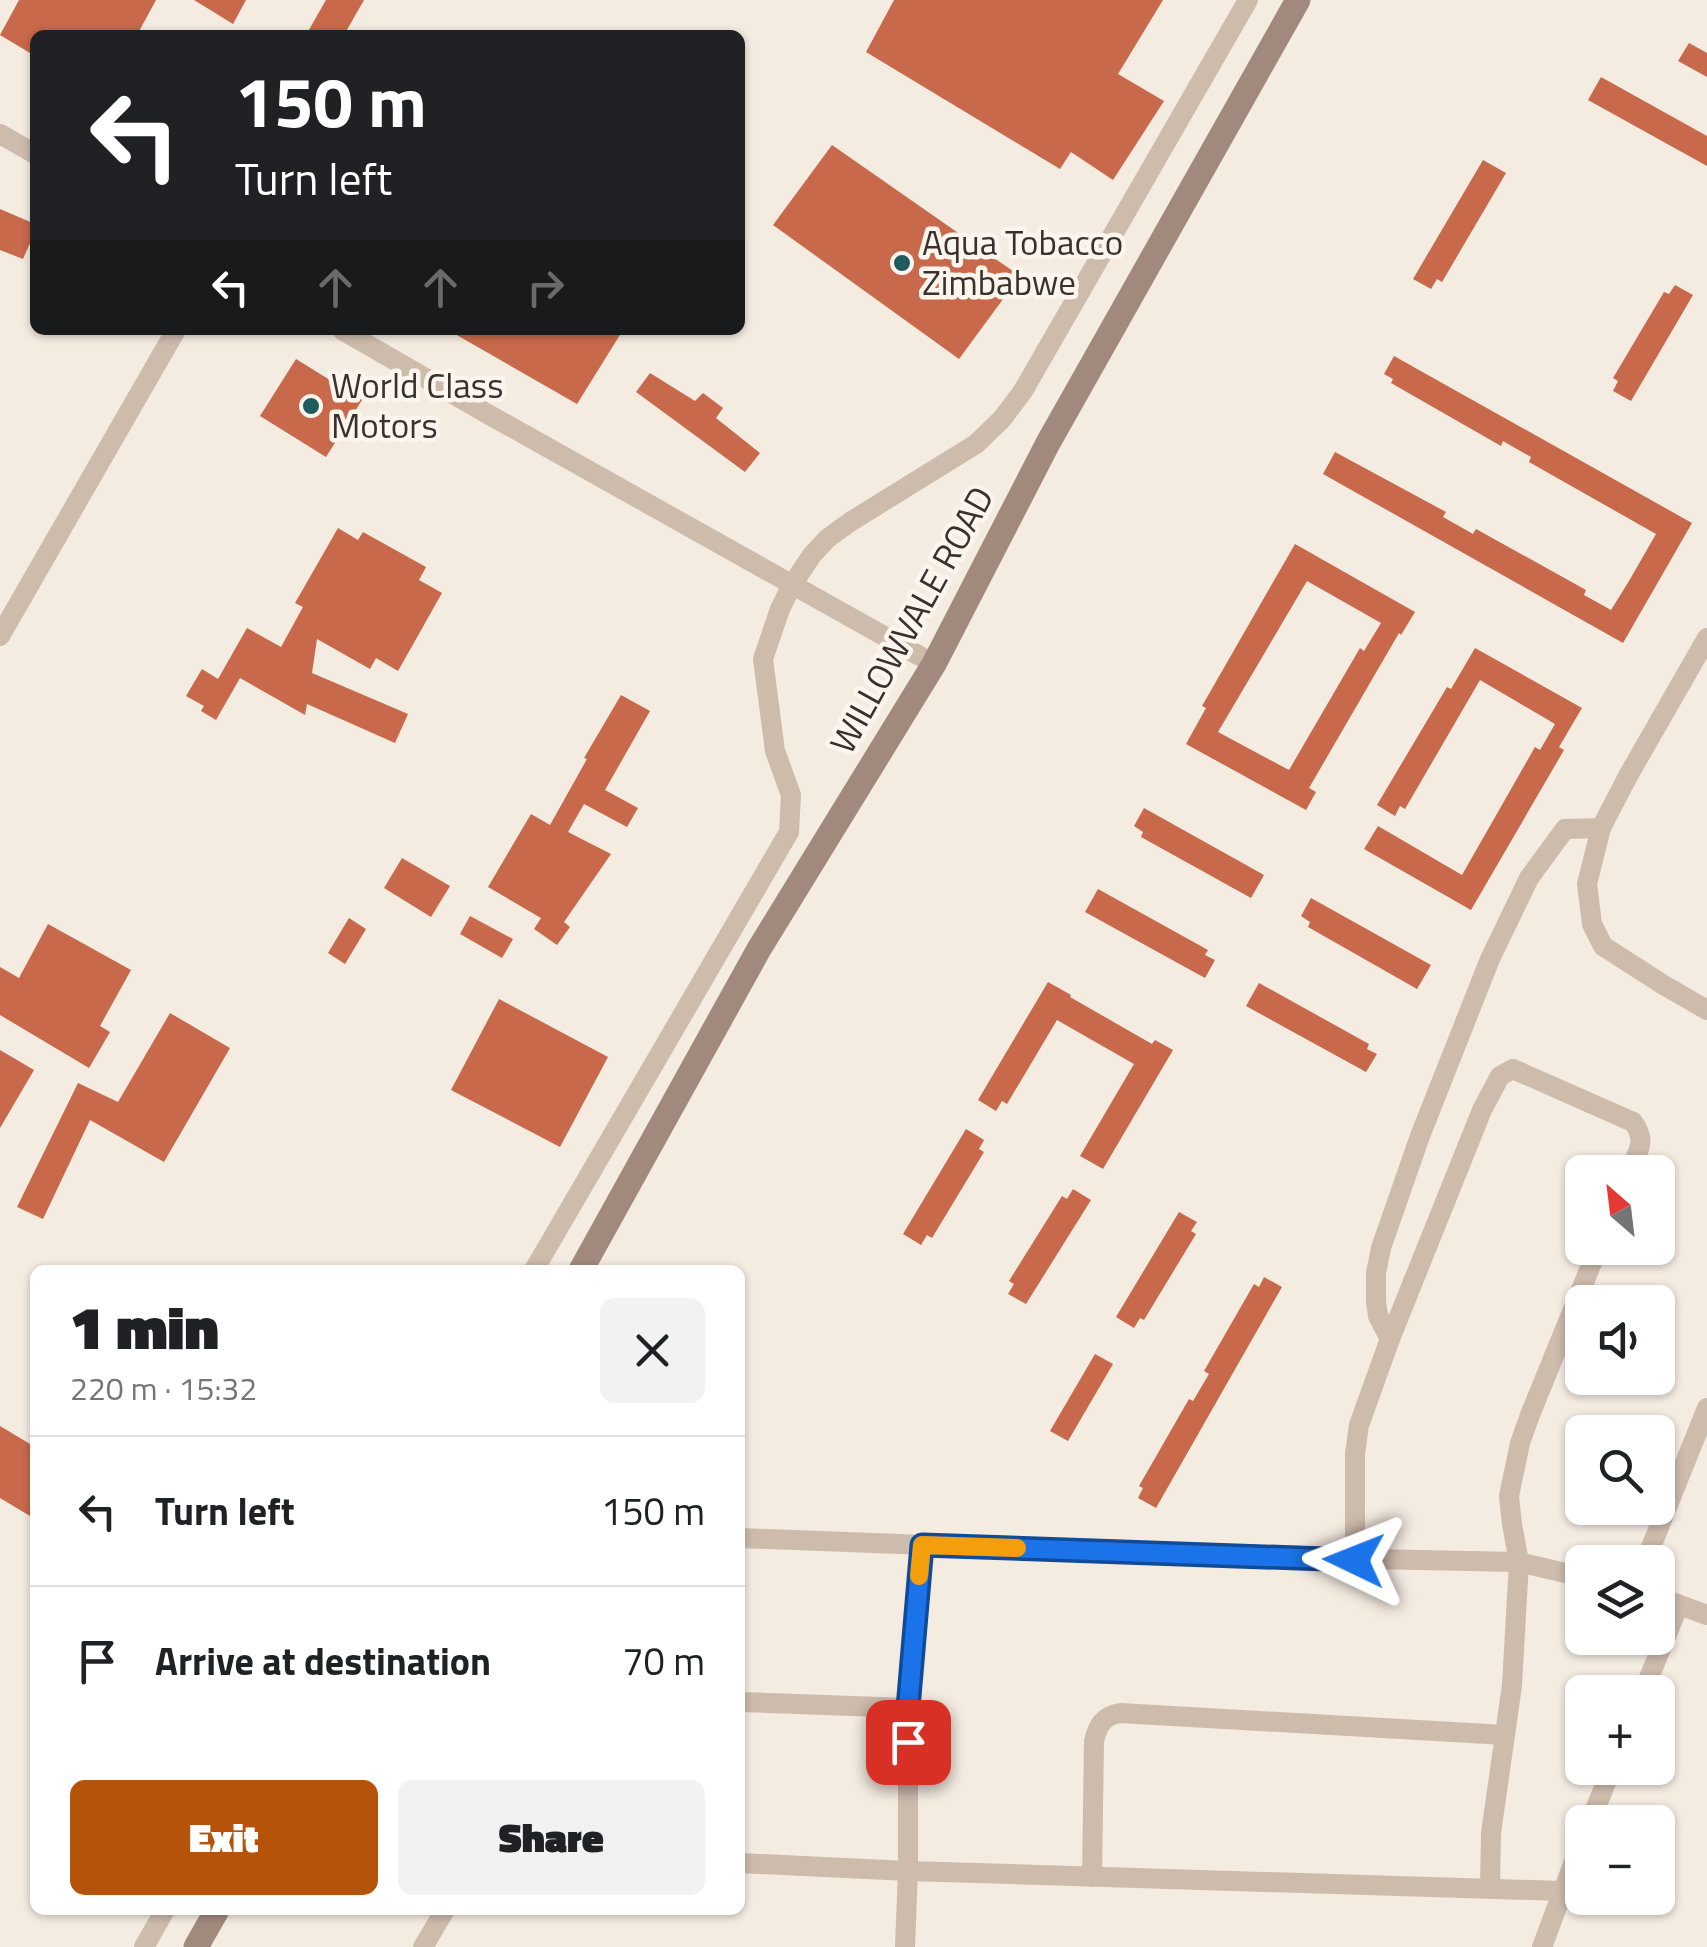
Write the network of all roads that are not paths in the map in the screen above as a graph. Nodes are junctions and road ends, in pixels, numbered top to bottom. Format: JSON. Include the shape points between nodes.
{"nodes":[{"id":1,"x":1248,"y":0,"type":"edge"},
{"id":2,"x":1298,"y":0,"type":"edge"},
{"id":3,"x":0,"y":134,"type":"edge"},
{"id":4,"x":30,"y":151,"type":"edge"},
{"id":5,"x":173,"y":335,"type":"edge"},
{"id":6,"x":351,"y":335,"type":"edge"},
{"id":7,"x":792,"y":585,"type":"junction"},
{"id":8,"x":0,"y":636,"type":"edge"},
{"id":9,"x":1707,"y":638,"type":"edge"},
{"id":10,"x":934,"y":664,"type":"junction"},
{"id":11,"x":1600,"y":828,"type":"junction"},
{"id":12,"x":1707,"y":1010,"type":"edge"},
{"id":13,"x":1636,"y":1155,"type":"edge"},
{"id":14,"x":537,"y":1265,"type":"edge"},
{"id":15,"x":584,"y":1265,"type":"edge"},
{"id":16,"x":1591,"y":1265,"type":"edge"},
{"id":17,"x":1390,"y":1339,"type":"junction"},
{"id":18,"x":1707,"y":1408,"type":"edge"},
{"id":19,"x":745,"y":1538,"type":"edge"},
{"id":20,"x":922,"y":1545,"type":"junction"},
{"id":21,"x":1653,"y":1545,"type":"edge"},
{"id":22,"x":1354,"y":1560,"type":"junction"},
{"id":23,"x":1519,"y":1562,"type":"junction"},
{"id":24,"x":1565,"y":1573,"type":"edge"},
{"id":25,"x":1675,"y":1603,"type":"edge"},
{"id":26,"x":1679,"y":1604,"type":"junction"},
{"id":27,"x":1707,"y":1615,"type":"edge"},
{"id":28,"x":1650,"y":1675,"type":"edge"},
{"id":29,"x":745,"y":1702,"type":"edge"},
{"id":30,"x":908,"y":1708,"type":"junction"},
{"id":31,"x":1505,"y":1735,"type":"junction"},
{"id":32,"x":745,"y":1863,"type":"edge"},
{"id":33,"x":908,"y":1871,"type":"junction"},
{"id":34,"x":1092,"y":1877,"type":"junction"},
{"id":35,"x":1565,"y":1883,"type":"edge"},
{"id":36,"x":1490,"y":1888,"type":"junction"},
{"id":37,"x":1562,"y":1891,"type":"junction"},
{"id":38,"x":162,"y":1915,"type":"edge"},
{"id":39,"x":214,"y":1915,"type":"edge"},
{"id":40,"x":442,"y":1915,"type":"edge"},
{"id":41,"x":144,"y":1947,"type":"edge"},
{"id":42,"x":196,"y":1947,"type":"edge"},
{"id":43,"x":423,"y":1947,"type":"edge"},
{"id":44,"x":905,"y":1947,"type":"edge"},
{"id":45,"x":1542,"y":1947,"type":"edge"}],
"edges":[{"from":1,"to":7,"type":"street","via":[[1002,419],[976,444],[828,538]]},
{"from":2,"to":10,"type":"main road","name":"WILLOWVALE ROAD","via":[[1048,443]]},
{"from":3,"to":4,"type":"street"},
{"from":5,"to":8,"type":"street"},
{"from":6,"to":7,"type":"street"},
{"from":7,"to":10,"type":"street"},
{"from":7,"to":14,"type":"street","via":[[763,659],[775,751],[791,795],[789,832]]},
{"from":9,"to":11,"type":"street"},
{"from":10,"to":15,"type":"main road","name":"WILLOWVALE ROAD","via":[[759,949]]},
{"from":11,"to":12,"type":"street","via":[[1587,884],[1592,924],[1604,946]]},
{"from":11,"to":17,"type":"street","via":[[1565,829],[1529,878],[1490,959],[1382,1248],[1376,1302]]},
{"from":13,"to":17,"type":"street","via":[[1641,1134],[1632,1122],[1506,1071],[1487,1098]]},
{"from":16,"to":23,"type":"street","via":[[1520,1443],[1509,1496]]},
{"from":17,"to":22,"type":"street","via":[[1355,1442]]},
{"from":18,"to":21,"type":"street"},
{"from":19,"to":20,"type":"street"},
{"from":20,"to":22,"type":"street"},
{"from":20,"to":30,"type":"street"},
{"from":22,"to":23,"type":"street"},
{"from":23,"to":24,"type":"street"},
{"from":23,"to":31,"type":"street"},
{"from":25,"to":26,"type":"street"},
{"from":26,"to":27,"type":"street"},
{"from":26,"to":28,"type":"street"},
{"from":29,"to":30,"type":"street"},
{"from":30,"to":33,"type":"street"},
{"from":31,"to":34,"type":"street","via":[[1112,1714],[1094,1741]]},
{"from":31,"to":36,"type":"street"},
{"from":32,"to":33,"type":"street"},
{"from":33,"to":34,"type":"street"},
{"from":33,"to":44,"type":"street"},
{"from":34,"to":36,"type":"street"},
{"from":35,"to":37,"type":"street"},
{"from":36,"to":37,"type":"street"},
{"from":37,"to":45,"type":"street"},
{"from":38,"to":41,"type":"street"},
{"from":39,"to":42,"type":"main road"},
{"from":40,"to":43,"type":"street"}]}
